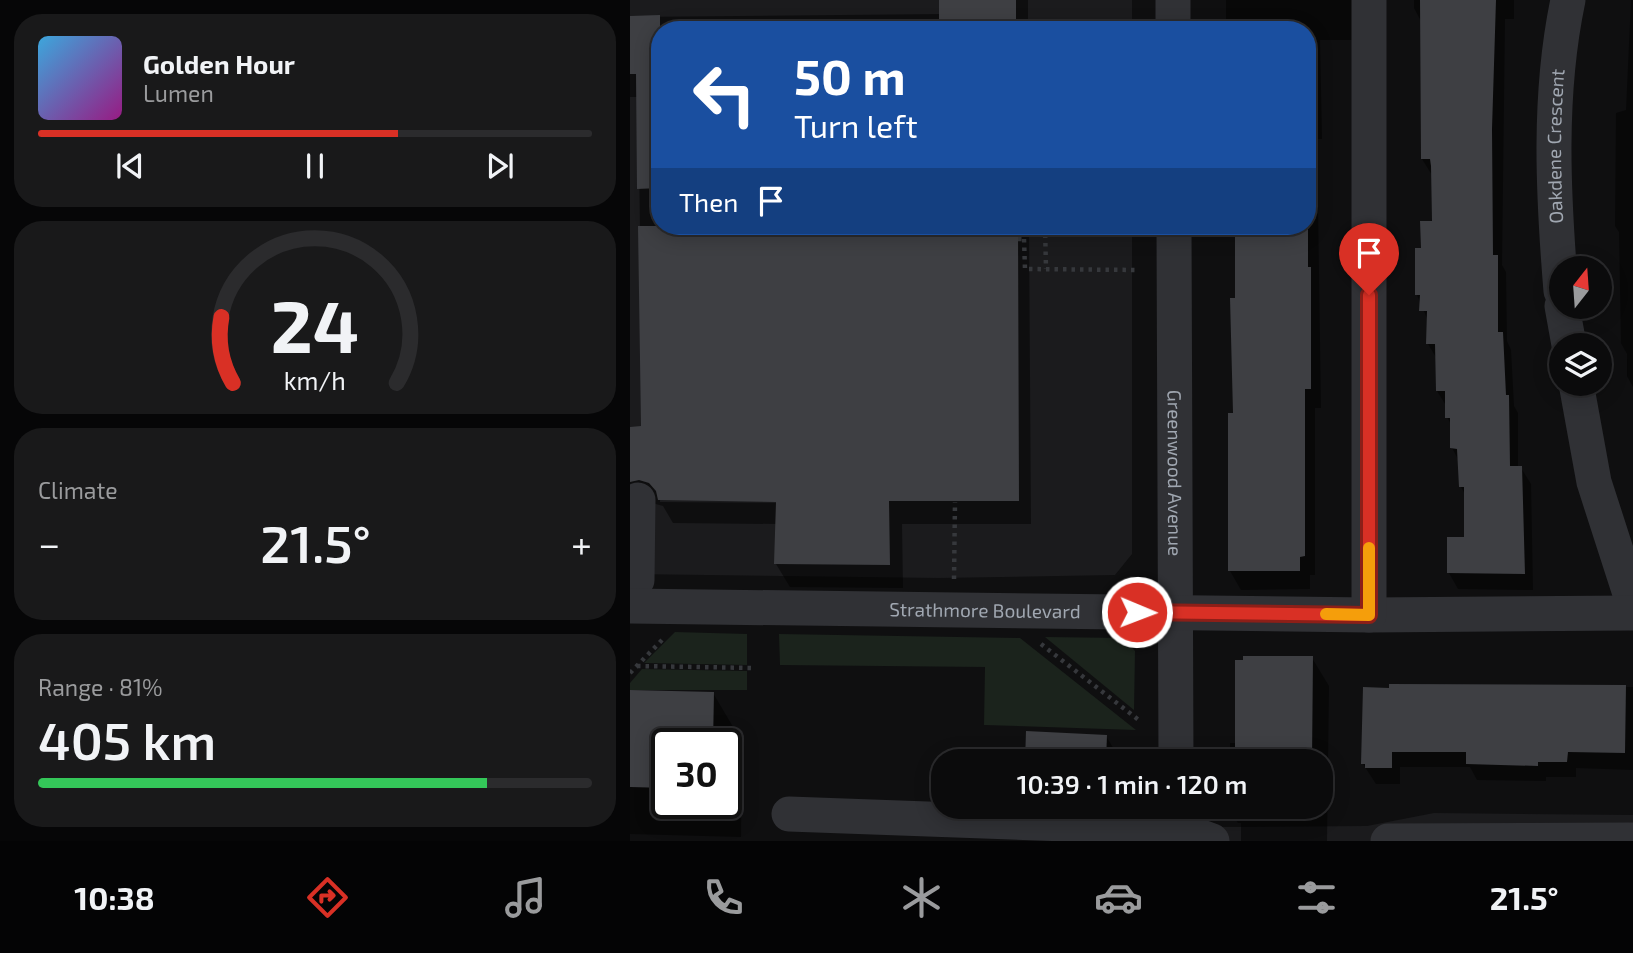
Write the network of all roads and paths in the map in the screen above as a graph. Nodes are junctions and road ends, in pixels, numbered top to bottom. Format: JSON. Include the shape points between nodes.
{"nodes":[{"id":1,"x":1173,"y":0,"type":"edge"},
{"id":2,"x":1369,"y":0,"type":"edge"},
{"id":3,"x":1568,"y":0,"type":"edge"},
{"id":4,"x":1173,"y":21,"type":"edge"},
{"id":5,"x":1022,"y":235,"type":"edge"},
{"id":6,"x":1045,"y":235,"type":"edge"},
{"id":7,"x":1174,"y":235,"type":"edge"},
{"id":8,"x":1559,"y":256,"type":"edge"},
{"id":9,"x":1046,"y":269,"type":"junction"},
{"id":10,"x":1138,"y":270,"type":"dead end"},
{"id":11,"x":1578,"y":396,"type":"edge"},
{"id":12,"x":638,"y":500,"type":"dead end"},
{"id":13,"x":955,"y":502,"type":"dead end"},
{"id":14,"x":954,"y":583,"type":"dead end"},
{"id":15,"x":633,"y":593,"type":"edge"},
{"id":16,"x":1633,"y":603,"type":"edge"},
{"id":17,"x":1174,"y":612,"type":"junction"},
{"id":18,"x":1633,"y":613,"type":"edge"},
{"id":19,"x":1369,"y":615,"type":"junction"},
{"id":20,"x":664,"y":638,"type":"dead end"},
{"id":21,"x":1037,"y":641,"type":"dead end"},
{"id":22,"x":637,"y":666,"type":"junction"},
{"id":23,"x":754,"y":668,"type":"dead end"},
{"id":24,"x":630,"y":673,"type":"edge"},
{"id":25,"x":1140,"y":721,"type":"dead end"},
{"id":26,"x":1176,"y":749,"type":"edge"},
{"id":27,"x":789,"y":814,"type":"dead end"},
{"id":28,"x":1177,"y":825,"type":"edge"},
{"id":29,"x":1633,"y":840,"type":"edge"},
{"id":30,"x":1212,"y":841,"type":"edge"},
{"id":31,"x":1388,"y":841,"type":"edge"}],
"edges":[{"from":1,"to":4,"type":"street"},
{"from":2,"to":19,"type":"street"},
{"from":3,"to":8,"type":"street","name":"Oakdene Crescent","via":[[1553,166]]},
{"from":5,"to":9,"type":"path","via":[[1025,269]]},
{"from":6,"to":9,"type":"path"},
{"from":7,"to":17,"type":"street","name":"Greenwood Avenue"},
{"from":9,"to":10,"type":"path"},
{"from":11,"to":16,"type":"street","via":[[1594,482]]},
{"from":12,"to":15,"type":"street"},
{"from":13,"to":14,"type":"path"},
{"from":15,"to":17,"type":"street","name":"Strathmore Boulevard"},
{"from":17,"to":19,"type":"street","name":"Strathmore Boulevard"},
{"from":17,"to":26,"type":"street","name":"Greenwood Avenue"},
{"from":18,"to":19,"type":"street","name":"Strathmore Boulevard"},
{"from":20,"to":22,"type":"path"},
{"from":21,"to":25,"type":"path"},
{"from":22,"to":23,"type":"path"},
{"from":22,"to":24,"type":"path"},
{"from":27,"to":28,"type":"street"},
{"from":28,"to":30,"type":"street"},
{"from":29,"to":31,"type":"street"}]}
